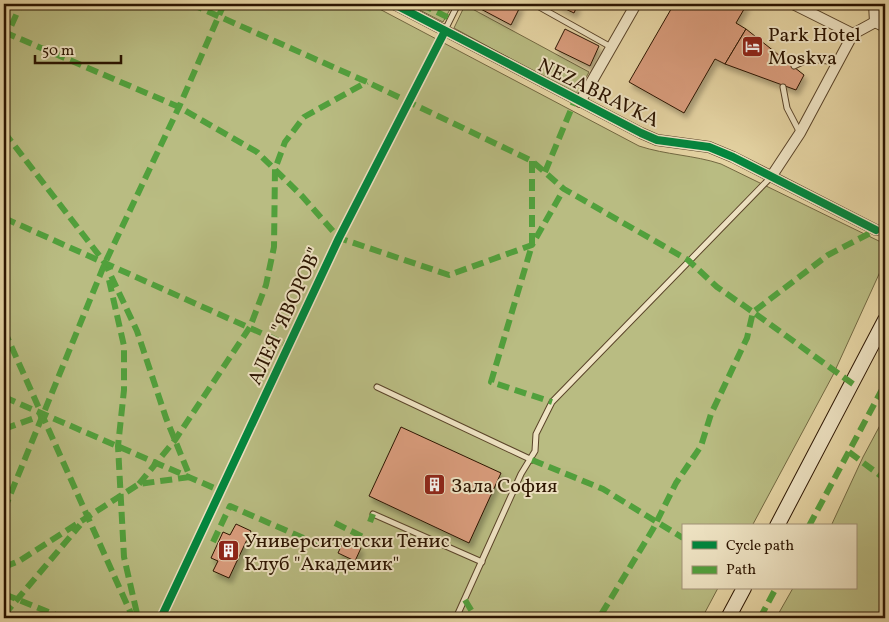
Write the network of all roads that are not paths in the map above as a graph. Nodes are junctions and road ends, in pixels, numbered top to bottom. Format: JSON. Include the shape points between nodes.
{"nodes":[{"id":1,"x":394,"y":4,"type":"edge"},
{"id":2,"x":458,"y":4,"type":"edge"},
{"id":3,"x":534,"y":4,"type":"edge"},
{"id":4,"x":636,"y":4,"type":"edge"},
{"id":5,"x":792,"y":4,"type":"edge"},
{"id":6,"x":874,"y":4,"type":"edge"},
{"id":7,"x":874,"y":22,"type":"junction"},
{"id":8,"x":885,"y":27,"type":"edge"},
{"id":9,"x":445,"y":31,"type":"junction"},
{"id":10,"x":853,"y":34,"type":"junction"},
{"id":11,"x":611,"y":47,"type":"junction"},
{"id":12,"x":839,"y":62,"type":"junction"},
{"id":13,"x":794,"y":66,"type":"dead end"},
{"id":14,"x":783,"y":87,"type":"dead end"},
{"id":15,"x":580,"y":102,"type":"junction"},
{"id":16,"x":800,"y":133,"type":"junction"},
{"id":17,"x":771,"y":177,"type":"junction"},
{"id":18,"x":876,"y":230,"type":"dead end"},
{"id":19,"x":885,"y":320,"type":"edge"},
{"id":20,"x":377,"y":387,"type":"dead end"},
{"id":21,"x":532,"y":460,"type":"junction"},
{"id":22,"x":373,"y":514,"type":"dead end"},
{"id":23,"x":778,"y":524,"type":"edge"},
{"id":24,"x":482,"y":562,"type":"junction"},
{"id":25,"x":743,"y":590,"type":"edge"},
{"id":26,"x":456,"y":618,"type":"edge"},
{"id":27,"x":728,"y":618,"type":"edge"}],
"edges":[{"from":1,"to":9,"type":"street","name":"NEZABRAVKA"},
{"from":2,"to":9,"type":"lane"},
{"from":3,"to":11,"type":"lane"},
{"from":4,"to":11,"type":"street"},
{"from":5,"to":10,"type":"street"},
{"from":6,"to":7,"type":"street"},
{"from":7,"to":8,"type":"street"},
{"from":7,"to":10,"type":"street"},
{"from":9,"to":15,"type":"street","name":"NEZABRAVKA"},
{"from":10,"to":12,"type":"street"},
{"from":11,"to":15,"type":"street"},
{"from":12,"to":13,"type":"lane","via":[[809,59]]},
{"from":12,"to":16,"type":"street"},
{"from":14,"to":16,"type":"lane","via":[[787,108]]},
{"from":15,"to":17,"type":"street","name":"NEZABRAVKA","via":[[641,134],[657,140],[709,147]]},
{"from":16,"to":17,"type":"street"},
{"from":17,"to":18,"type":"street","name":"NEZABRAVKA"},
{"from":17,"to":21,"type":"lane","via":[[552,402],[536,434]]},
{"from":19,"to":23,"type":"main road"},
{"from":20,"to":21,"type":"lane"},
{"from":21,"to":24,"type":"lane","via":[[521,474]]},
{"from":22,"to":24,"type":"lane"},
{"from":24,"to":26,"type":"lane"},
{"from":25,"to":27,"type":"main road"}]}
